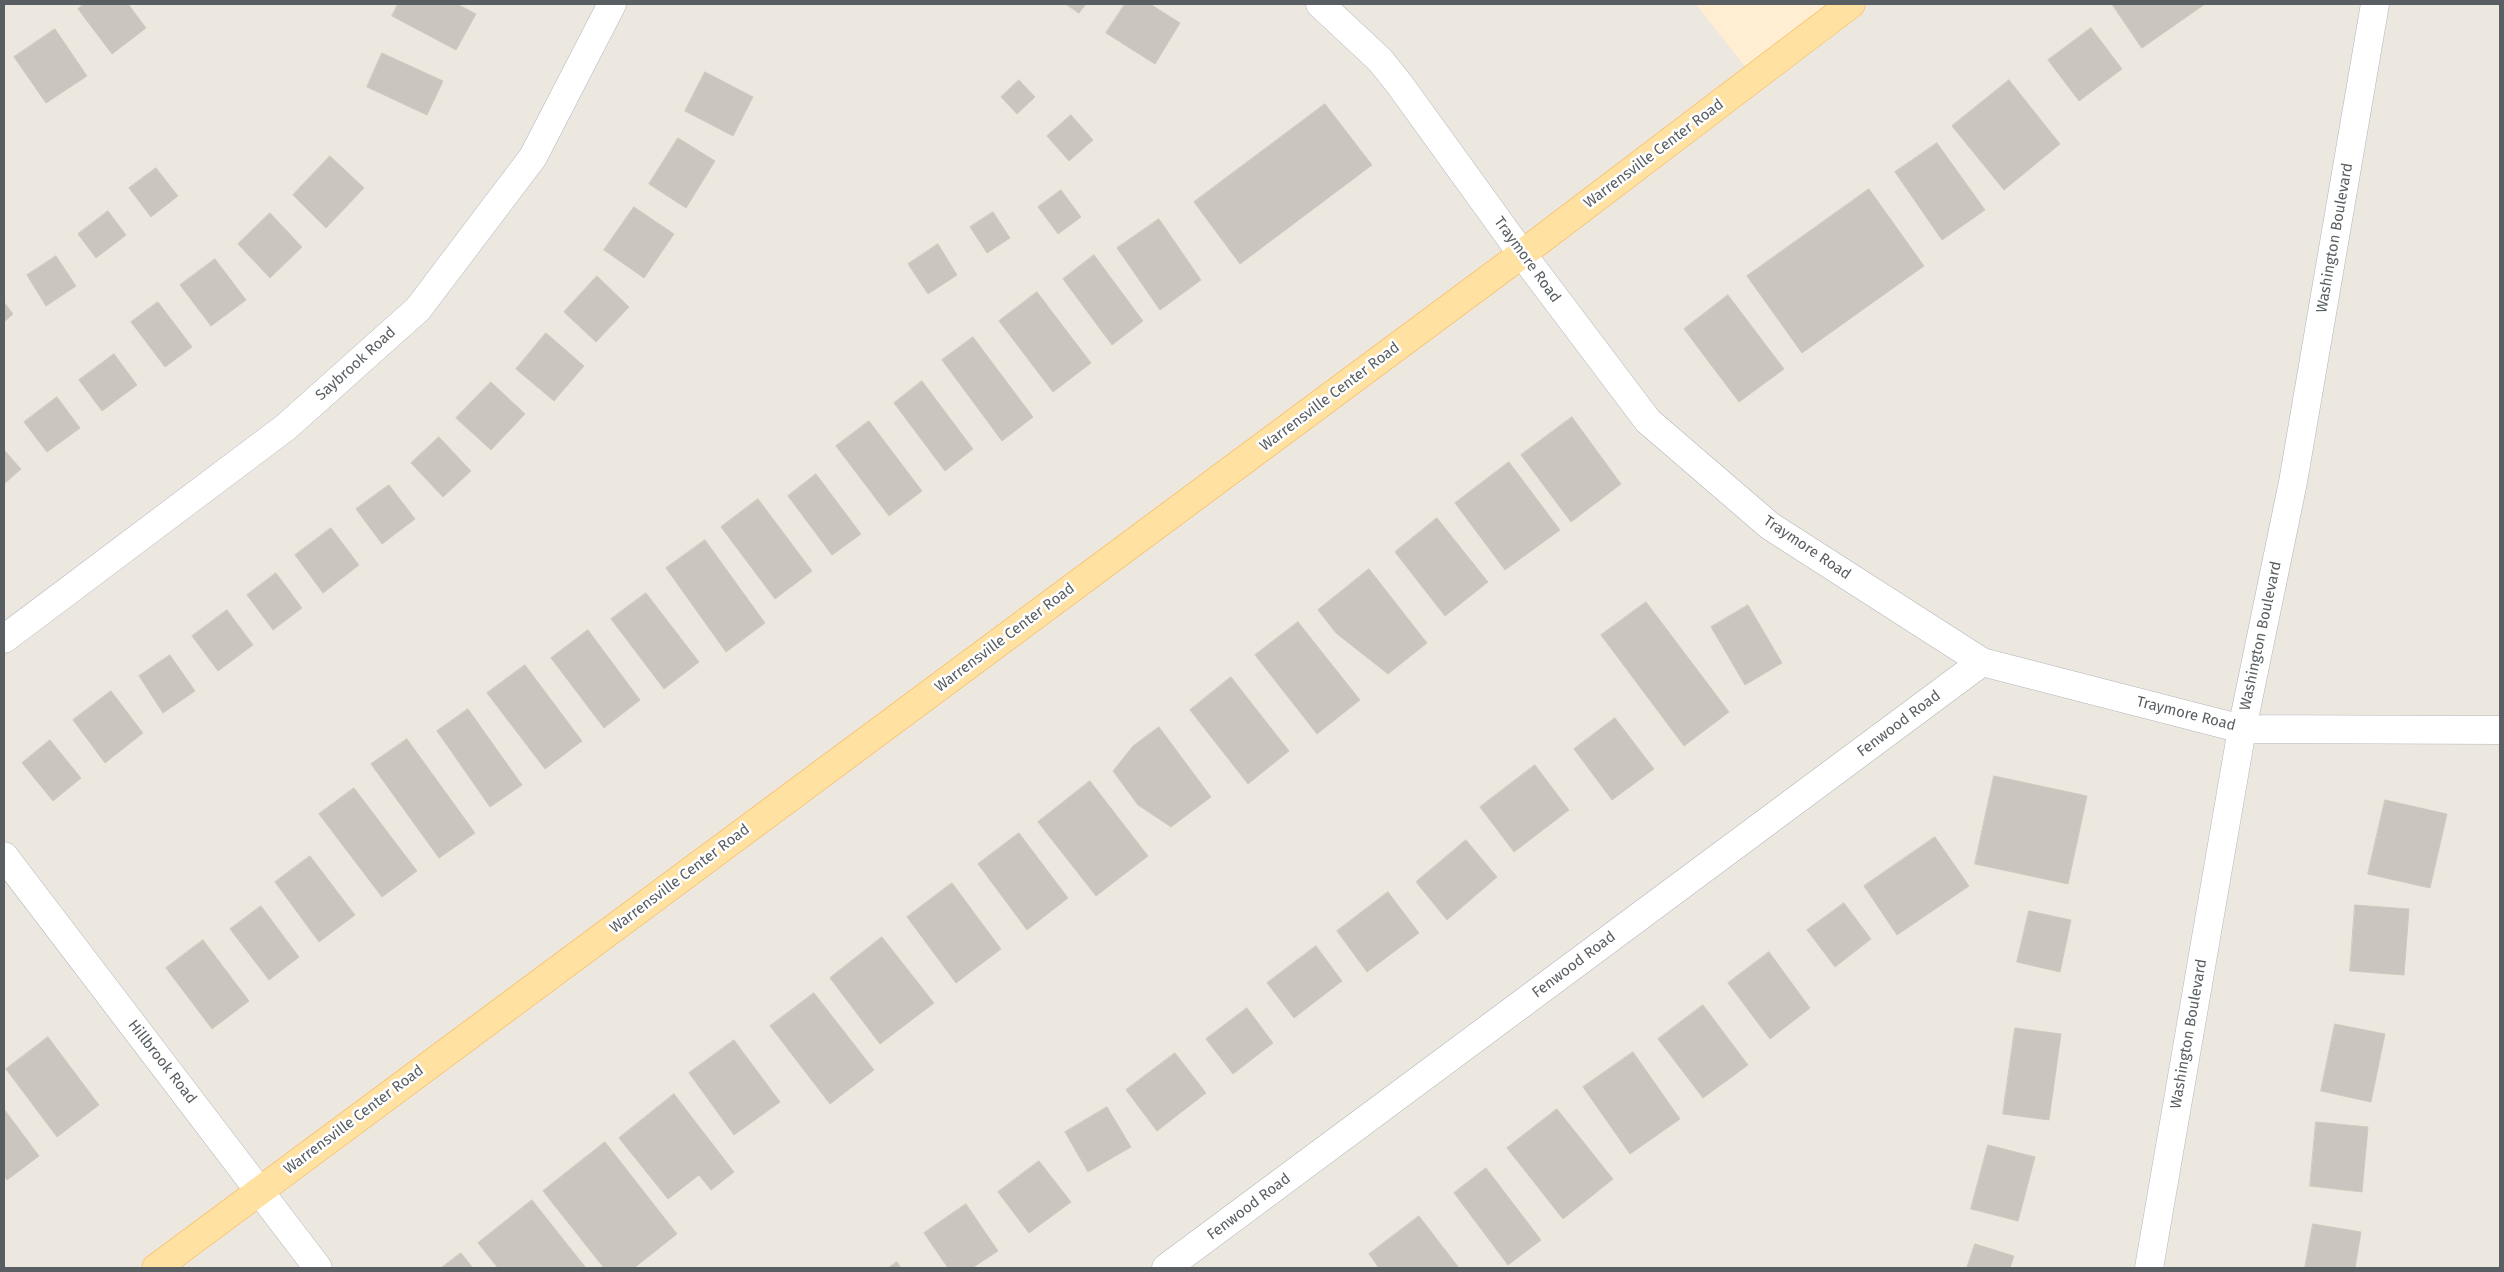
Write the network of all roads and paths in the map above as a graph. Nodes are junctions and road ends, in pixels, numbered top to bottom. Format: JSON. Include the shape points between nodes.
{"nodes":[{"id":1,"x":612,"y":4,"type":"edge"},
{"id":2,"x":1320,"y":4,"type":"edge"},
{"id":3,"x":1851,"y":4,"type":"edge"},
{"id":4,"x":2375,"y":4,"type":"edge"},
{"id":5,"x":1522,"y":254,"type":"junction"},
{"id":6,"x":4,"y":639,"type":"edge"},
{"id":7,"x":1982,"y":662,"type":"junction"},
{"id":8,"x":2242,"y":729,"type":"junction"},
{"id":9,"x":2500,"y":730,"type":"edge"},
{"id":10,"x":4,"y":856,"type":"edge"},
{"id":11,"x":260,"y":1190,"type":"junction"},
{"id":12,"x":156,"y":1268,"type":"edge"},
{"id":13,"x":318,"y":1268,"type":"edge"},
{"id":14,"x":1166,"y":1268,"type":"edge"},
{"id":15,"x":2149,"y":1268,"type":"edge"}],
"edges":[{"from":1,"to":6,"type":"street","name":"Saybrook Road","via":[[533,156],[418,308],[286,426]]},
{"from":2,"to":5,"type":"street","name":"Traymore Road","via":[[1395,78]]},
{"from":3,"to":5,"type":"main road","name":"Warrensville Center Road"},
{"from":4,"to":8,"type":"street","name":"Washington Boulevard","via":[[2293,482]]},
{"from":5,"to":7,"type":"street","name":"Traymore Road","via":[[1648,421],[1770,526]]},
{"from":5,"to":11,"type":"main road","name":"Warrensville Center Road"},
{"from":7,"to":8,"type":"street","name":"Traymore Road"},
{"from":7,"to":14,"type":"street","name":"Fenwood Road"},
{"from":8,"to":9,"type":"street","name":"Traymore Road"},
{"from":8,"to":15,"type":"street","name":"Washington Boulevard"},
{"from":10,"to":11,"type":"street","name":"Hillbrook Road"},
{"from":11,"to":12,"type":"main road","name":"Warrensville Center Road"},
{"from":11,"to":13,"type":"street","name":"Hillbrook Road"}]}
